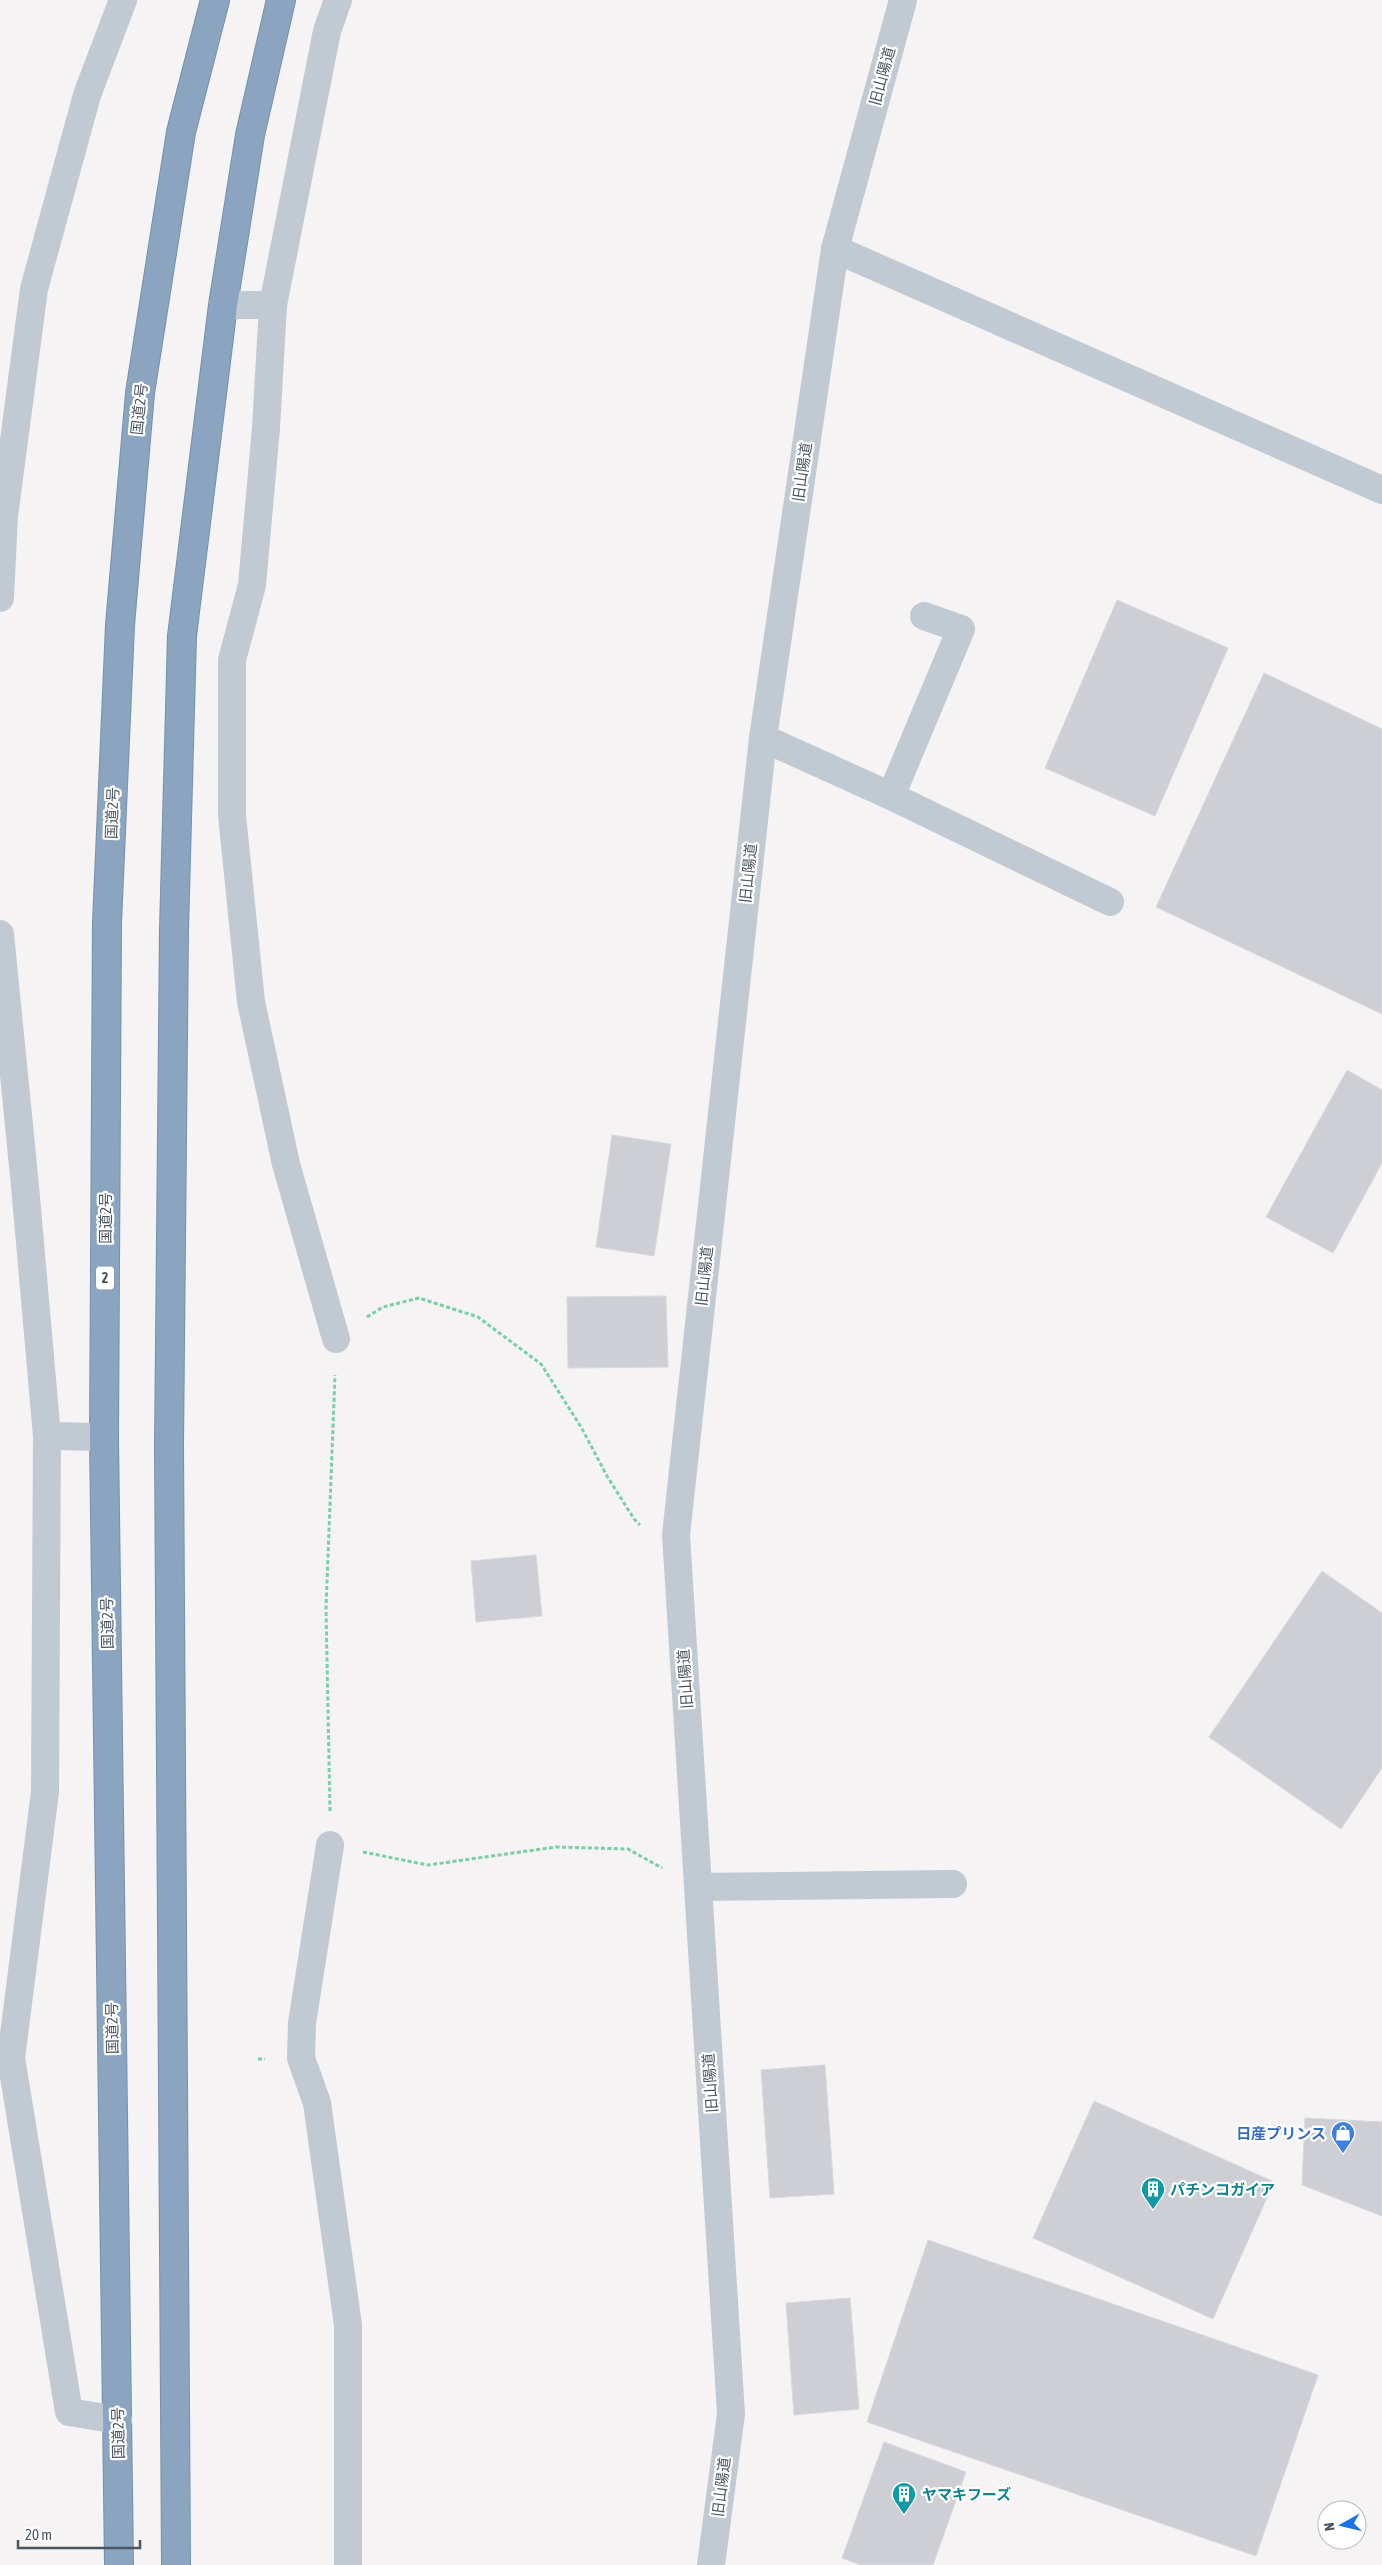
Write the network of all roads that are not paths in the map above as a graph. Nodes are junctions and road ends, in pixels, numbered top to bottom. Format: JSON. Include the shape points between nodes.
{"nodes":[{"id":1,"x":123,"y":0,"type":"edge"},
{"id":2,"x":215,"y":0,"type":"edge"},
{"id":3,"x":281,"y":0,"type":"edge"},
{"id":4,"x":338,"y":0,"type":"edge"},
{"id":5,"x":903,"y":0,"type":"edge"},
{"id":6,"x":836,"y":249,"type":"junction"},
{"id":7,"x":223,"y":305,"type":"junction"},
{"id":8,"x":273,"y":305,"type":"junction"},
{"id":9,"x":1382,"y":490,"type":"edge"},
{"id":10,"x":0,"y":598,"type":"edge"},
{"id":11,"x":924,"y":616,"type":"dead end"},
{"id":12,"x":763,"y":738,"type":"junction"},
{"id":13,"x":891,"y":796,"type":"junction"},
{"id":14,"x":1110,"y":902,"type":"dead end"},
{"id":15,"x":0,"y":934,"type":"edge"},
{"id":16,"x":336,"y":1339,"type":"road end"},
{"id":17,"x":47,"y":1436,"type":"junction"},
{"id":18,"x":104,"y":1437,"type":"junction"},
{"id":19,"x":330,"y":1845,"type":"road end"},
{"id":20,"x":953,"y":1884,"type":"dead end"},
{"id":21,"x":698,"y":1888,"type":"junction"},
{"id":22,"x":118,"y":2420,"type":"junction"},
{"id":23,"x":119,"y":2565,"type":"edge"},
{"id":24,"x":176,"y":2565,"type":"edge"},
{"id":25,"x":348,"y":2565,"type":"edge"},
{"id":26,"x":711,"y":2565,"type":"edge"}],
"edges":[{"from":1,"to":10,"type":"street","via":[[87,95],[34,289],[4,516]]},
{"from":2,"to":18,"type":"highway","name":"国道2号","number":"2","via":[[181,132],[140,393],[120,626],[107,923]]},
{"from":3,"to":7,"type":"highway","via":[[250,135]]},
{"from":4,"to":8,"type":"street","via":[[327,31]]},
{"from":5,"to":6,"type":"street","name":"旧山陽道"},
{"from":6,"to":9,"type":"street"},
{"from":6,"to":12,"type":"street","name":"旧山陽道"},
{"from":7,"to":8,"type":"street"},
{"from":7,"to":24,"type":"highway","via":[[182,636],[174,930],[169,1446]]},
{"from":8,"to":16,"type":"street","via":[[252,585],[232,660],[232,815],[251,1002],[286,1164]]},
{"from":11,"to":13,"type":"street","via":[[961,628]]},
{"from":12,"to":13,"type":"street"},
{"from":12,"to":21,"type":"street","name":"旧山陽道","via":[[676,1535]]},
{"from":13,"to":14,"type":"street"},
{"from":15,"to":17,"type":"street"},
{"from":17,"to":18,"type":"street"},
{"from":17,"to":22,"type":"street","via":[[45,1792],[11,2058],[69,2412]]},
{"from":18,"to":22,"type":"highway","name":"国道2号","number":"2"},
{"from":19,"to":25,"type":"street","via":[[302,2022],[301,2058],[316,2103],[348,2325]]},
{"from":20,"to":21,"type":"street"},
{"from":21,"to":26,"type":"street","name":"旧山陽道","via":[[731,2414]]},
{"from":22,"to":23,"type":"highway","name":"国道2号","number":"2"}]}
